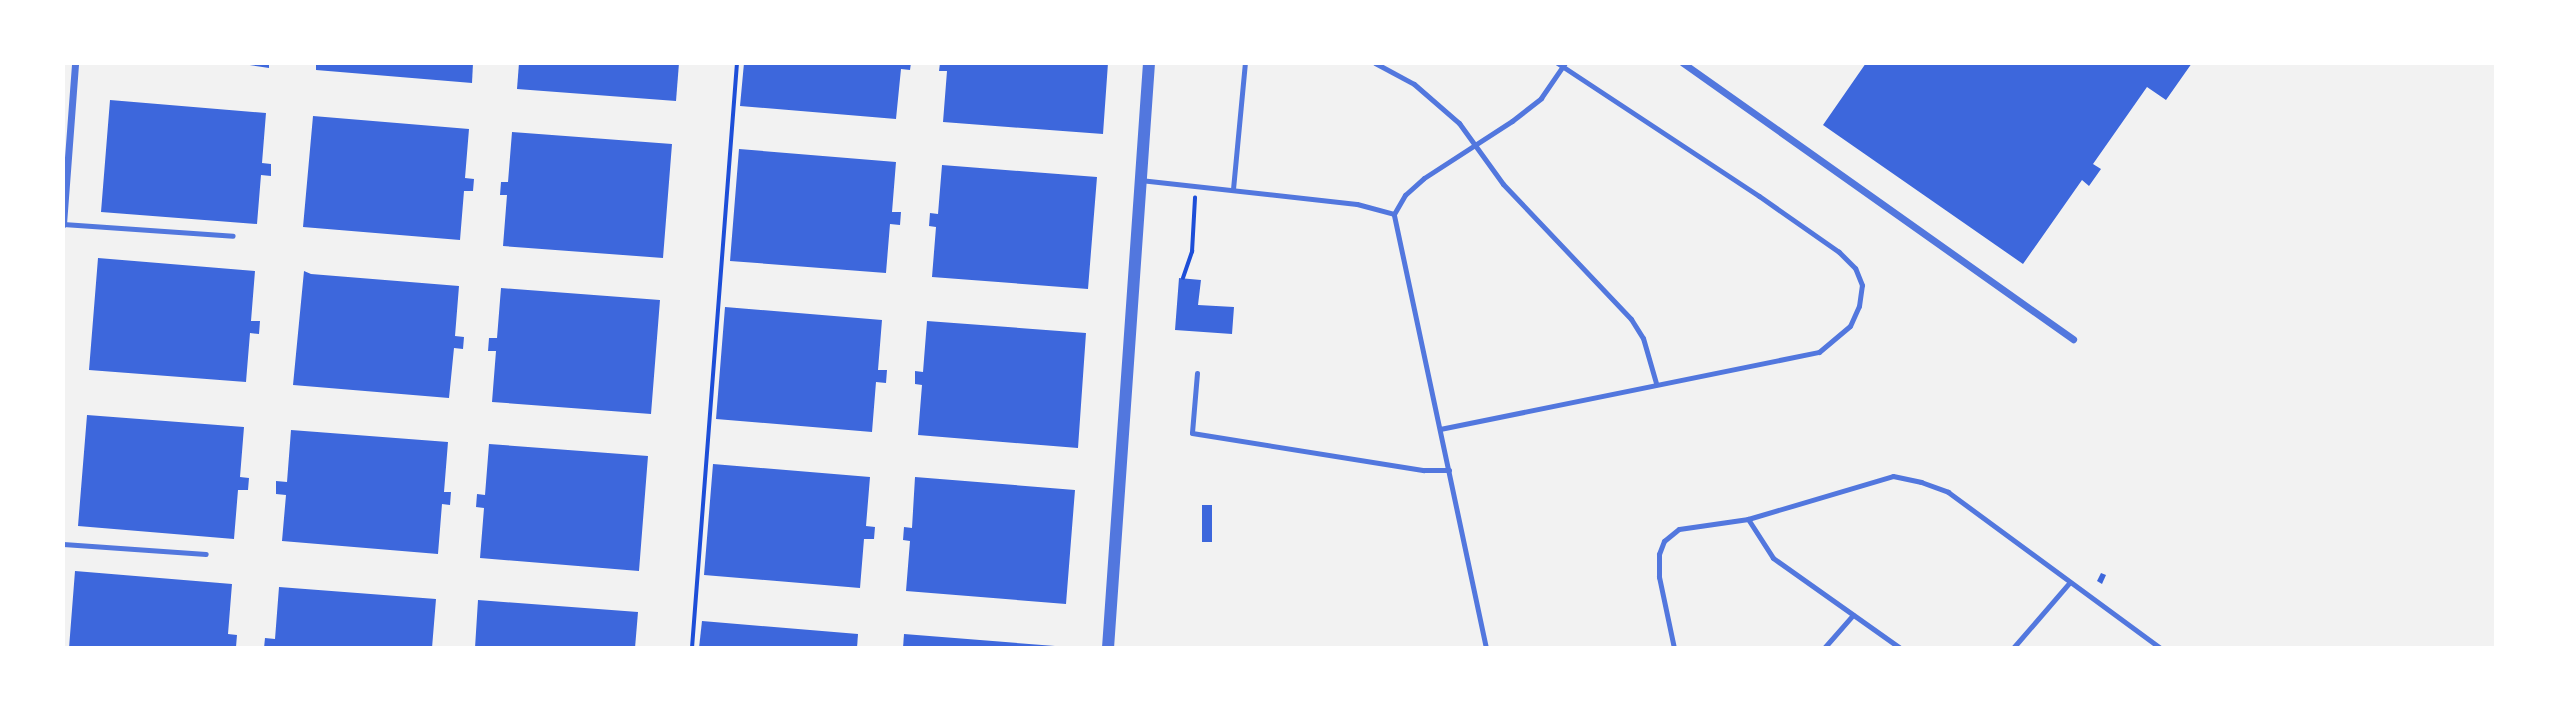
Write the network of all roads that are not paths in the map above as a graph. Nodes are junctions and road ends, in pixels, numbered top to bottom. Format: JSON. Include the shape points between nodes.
{"nodes":[{"id":1,"x":75,"y":63,"type":"edge"},
{"id":2,"x":1149,"y":63,"type":"edge"},
{"id":3,"x":1245,"y":63,"type":"edge"},
{"id":4,"x":1375,"y":63,"type":"edge"},
{"id":5,"x":1683,"y":63,"type":"edge"},
{"id":6,"x":1562,"y":64,"type":"edge"},
{"id":7,"x":1475,"y":146,"type":"junction"},
{"id":8,"x":1140,"y":180,"type":"junction"},
{"id":9,"x":1233,"y":189,"type":"junction"},
{"id":10,"x":1394,"y":214,"type":"junction"},
{"id":11,"x":63,"y":224,"type":"edge"},
{"id":12,"x":233,"y":236,"type":"dead end"},
{"id":13,"x":2073,"y":339,"type":"dead end"},
{"id":14,"x":1198,"y":373,"type":"dead end"},
{"id":15,"x":1656,"y":383,"type":"junction"},
{"id":16,"x":1440,"y":429,"type":"junction"},
{"id":17,"x":1449,"y":470,"type":"junction"},
{"id":18,"x":1748,"y":519,"type":"junction"},
{"id":19,"x":63,"y":544,"type":"edge"},
{"id":20,"x":206,"y":554,"type":"dead end"},
{"id":21,"x":2070,"y":582,"type":"junction"},
{"id":22,"x":1853,"y":615,"type":"junction"},
{"id":23,"x":1108,"y":648,"type":"edge"},
{"id":24,"x":1486,"y":648,"type":"edge"},
{"id":25,"x":1674,"y":648,"type":"edge"},
{"id":26,"x":1824,"y":648,"type":"edge"},
{"id":27,"x":1900,"y":648,"type":"edge"},
{"id":28,"x":2013,"y":648,"type":"edge"},
{"id":29,"x":2160,"y":648,"type":"edge"}],
"edges":[{"from":1,"to":11,"type":"street"},
{"from":2,"to":8,"type":"street"},
{"from":3,"to":9,"type":"lane"},
{"from":4,"to":7,"type":"lane","via":[[1441,105]]},
{"from":5,"to":13,"type":"street"},
{"from":6,"to":7,"type":"lane","via":[[1541,98]]},
{"from":6,"to":15,"type":"lane","via":[[1809,229],[1855,268],[1861,285],[1859,306],[1850,326],[1819,352]]},
{"from":7,"to":10,"type":"lane","via":[[1424,178],[1405,195]]},
{"from":7,"to":15,"type":"lane","via":[[1503,184],[1631,318],[1643,338]]},
{"from":8,"to":9,"type":"lane"},
{"from":8,"to":23,"type":"street"},
{"from":9,"to":10,"type":"lane","via":[[1357,204]]},
{"from":10,"to":16,"type":"lane"},
{"from":11,"to":12,"type":"lane"},
{"from":14,"to":17,"type":"lane","via":[[1192,433],[1424,470]]},
{"from":15,"to":16,"type":"lane"},
{"from":16,"to":17,"type":"lane"},
{"from":17,"to":24,"type":"lane"},
{"from":18,"to":21,"type":"lane","via":[[1893,476],[1948,492]]},
{"from":18,"to":22,"type":"lane","via":[[1773,558]]},
{"from":18,"to":25,"type":"lane","via":[[1679,529],[1664,541],[1659,577]]},
{"from":19,"to":20,"type":"lane"},
{"from":21,"to":28,"type":"lane"},
{"from":21,"to":29,"type":"lane"},
{"from":22,"to":26,"type":"lane"},
{"from":22,"to":27,"type":"lane"}]}
